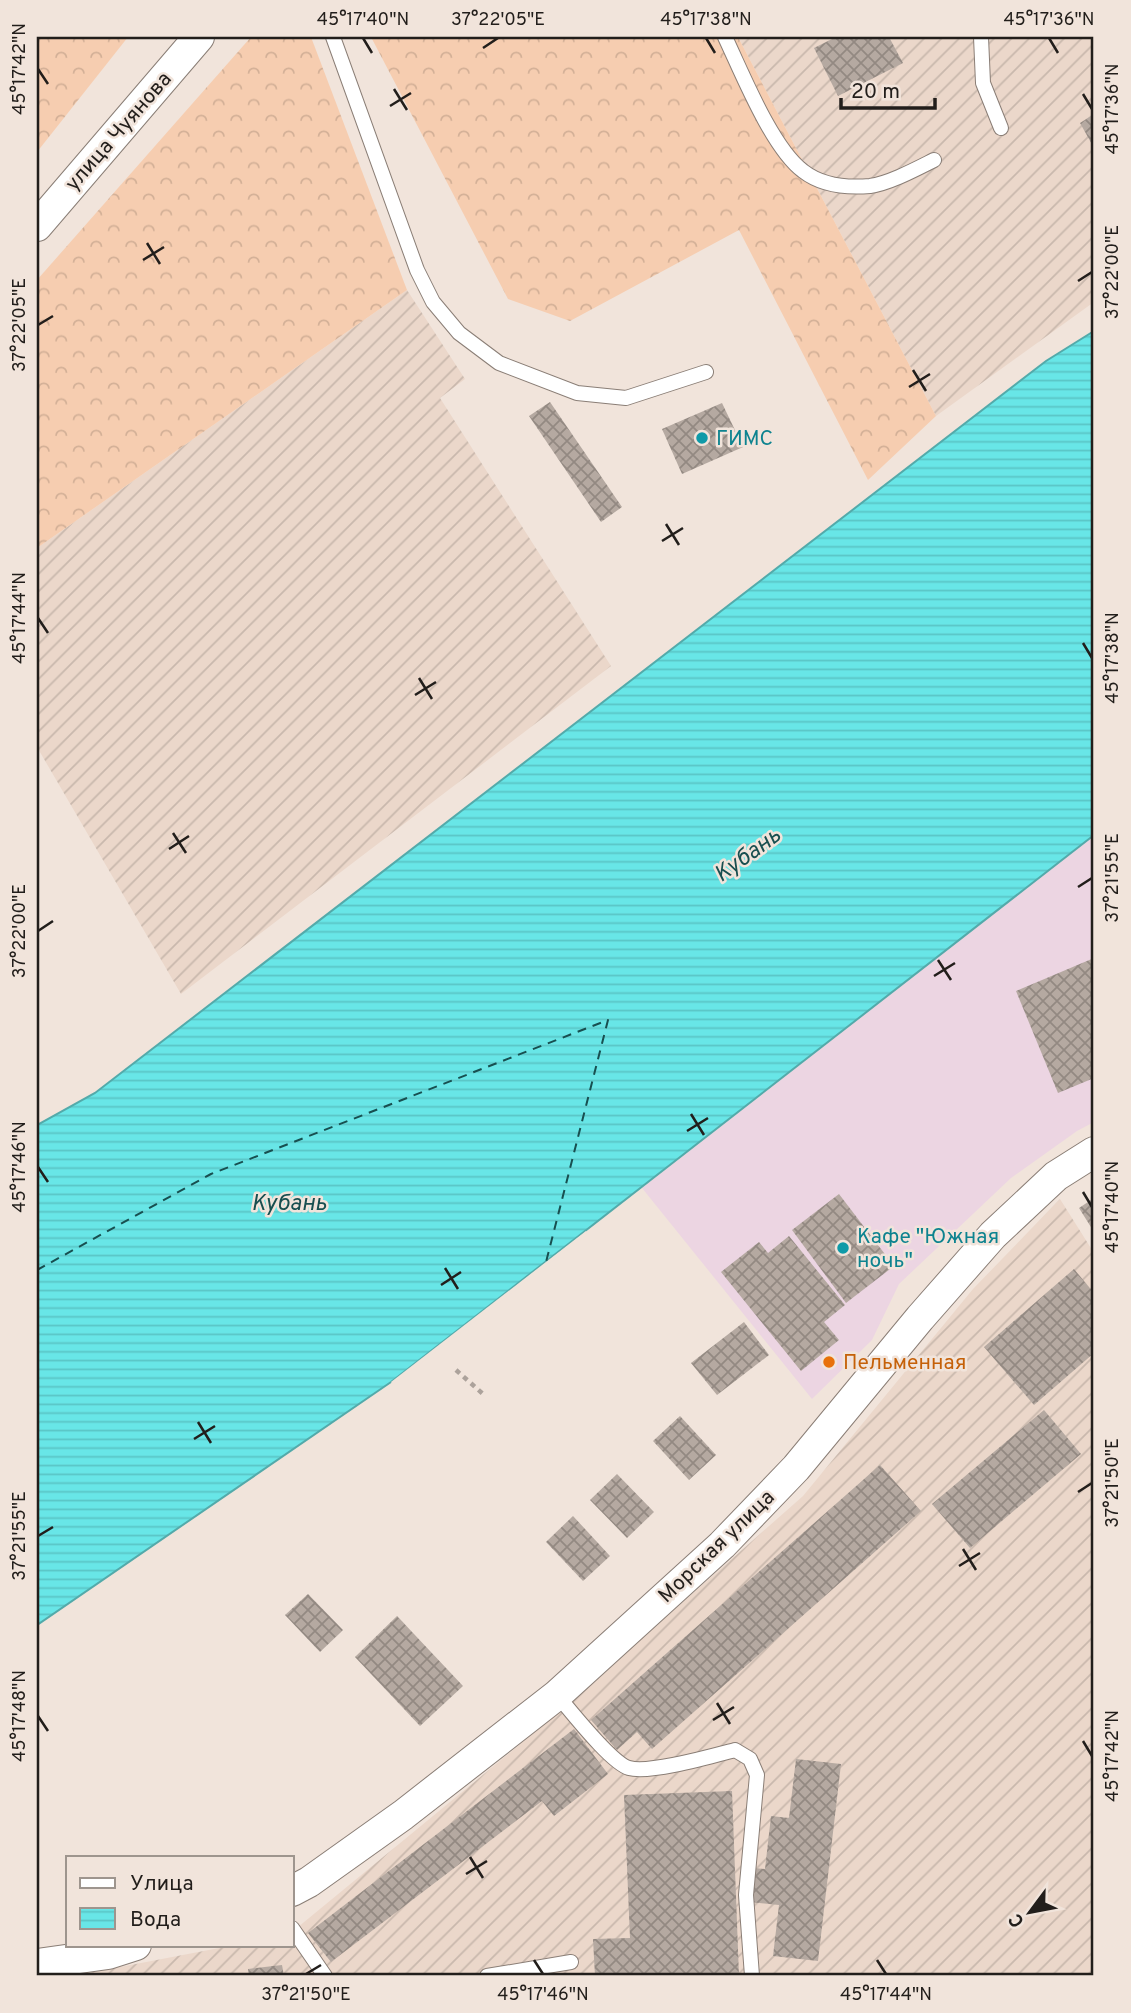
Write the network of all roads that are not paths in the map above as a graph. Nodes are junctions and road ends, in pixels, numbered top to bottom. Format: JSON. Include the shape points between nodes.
{"nodes":[{"id":1,"x":199,"y":37,"type":"edge"},
{"id":2,"x":332,"y":37,"type":"edge"},
{"id":3,"x":725,"y":37,"type":"edge"},
{"id":4,"x":981,"y":37,"type":"edge"},
{"id":5,"x":1001,"y":128,"type":"dead end"},
{"id":6,"x":934,"y":160,"type":"dead end"},
{"id":7,"x":37,"y":226,"type":"edge"},
{"id":8,"x":706,"y":372,"type":"dead end"},
{"id":9,"x":1094,"y":1152,"type":"edge"},
{"id":10,"x":557,"y":1695,"type":"junction"},
{"id":11,"x":294,"y":1890,"type":"edge"},
{"id":12,"x":294,"y":1931,"type":"edge"},
{"id":13,"x":133,"y":1946,"type":"edge"},
{"id":14,"x":571,"y":1962,"type":"dead end"},
{"id":15,"x":37,"y":1964,"type":"edge"},
{"id":16,"x":325,"y":1976,"type":"edge"},
{"id":17,"x":487,"y":1976,"type":"edge"},
{"id":18,"x":752,"y":1976,"type":"edge"}],
"edges":[{"from":1,"to":7,"type":"street","name":"улица Чуянова"},
{"from":2,"to":8,"type":"lane","via":[[417,270],[433,302],[459,333],[499,362],[577,393],[626,398]]},
{"from":3,"to":6,"type":"lane","via":[[779,146],[803,171],[830,185],[871,186]]},
{"from":4,"to":5,"type":"lane","via":[[983,83]]},
{"from":9,"to":10,"type":"street","name":"Морская улица","via":[[1056,1176],[993,1235],[796,1468],[722,1545]]},
{"from":10,"to":11,"type":"street","name":"Морская улица","via":[[403,1815]]},
{"from":10,"to":18,"type":"lane","via":[[627,1768],[641,1770],[735,1751],[750,1759],[757,1775],[746,1895]]},
{"from":12,"to":16,"type":"lane"},
{"from":13,"to":15,"type":"street"},
{"from":14,"to":17,"type":"lane"}]}
